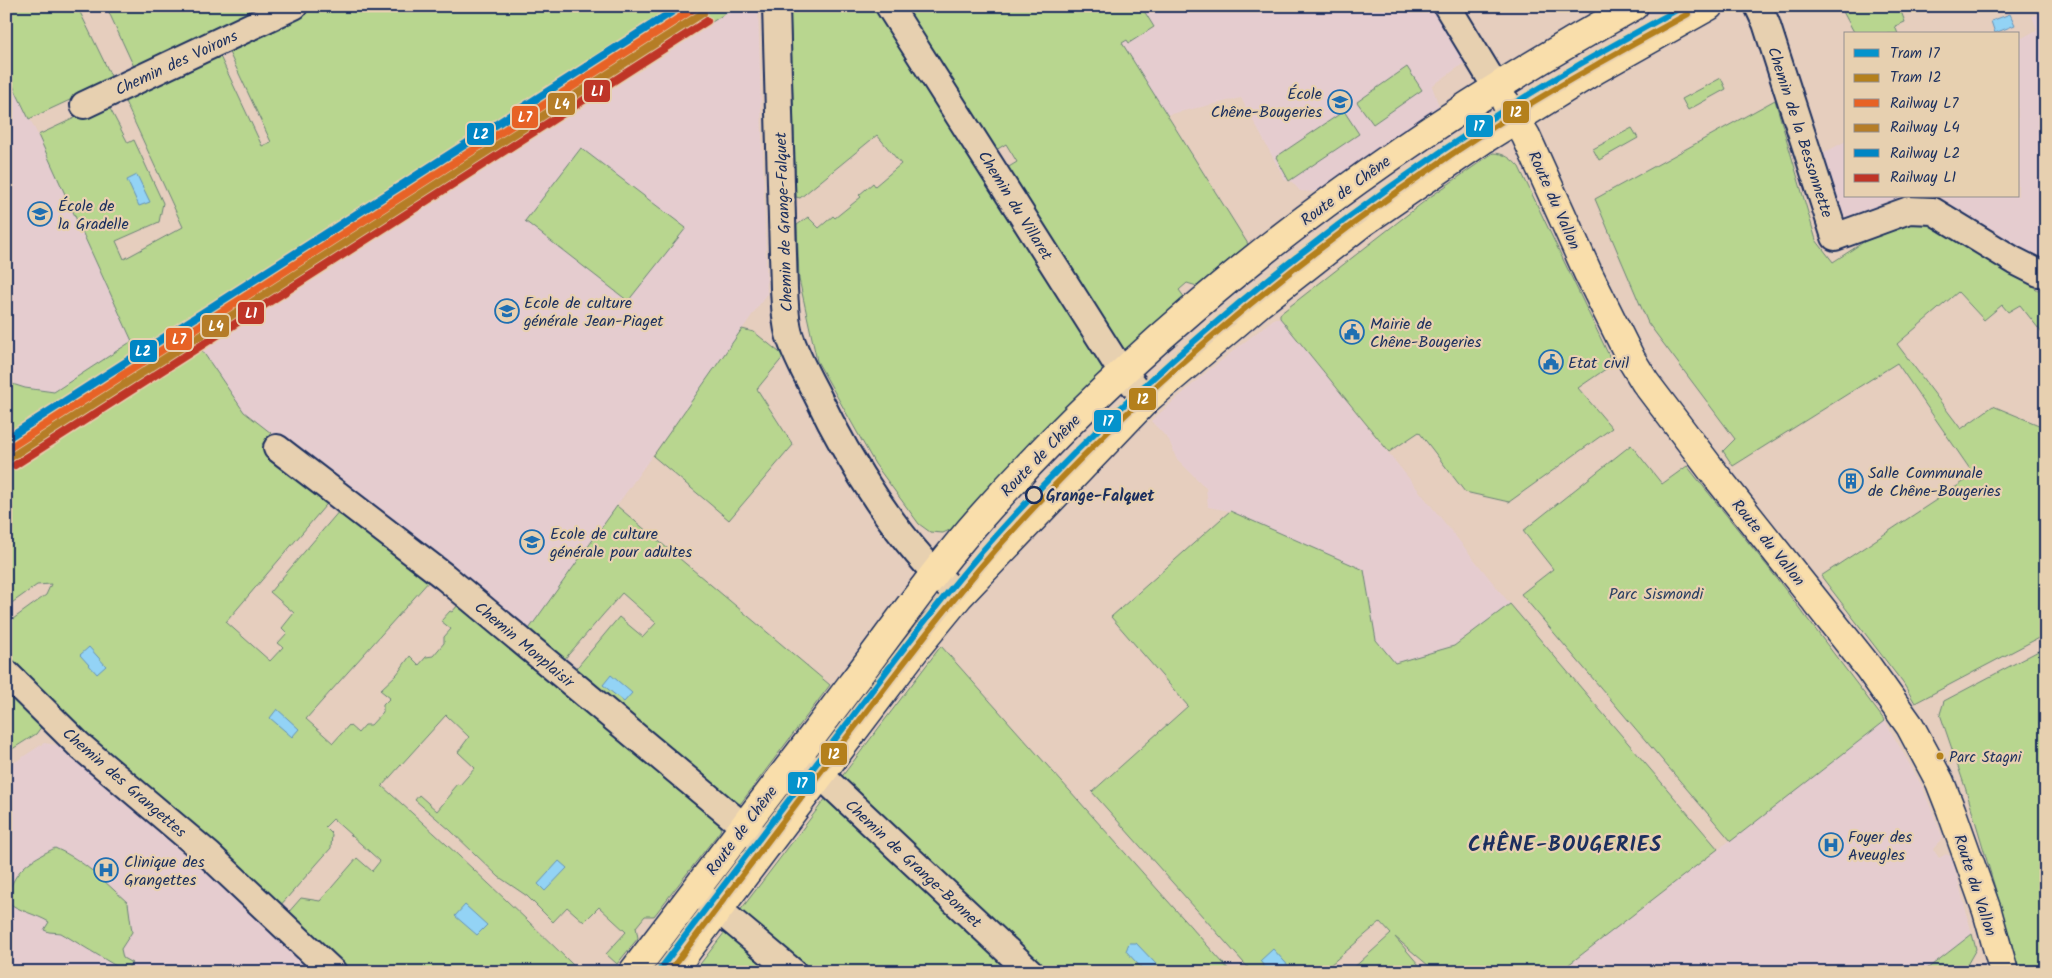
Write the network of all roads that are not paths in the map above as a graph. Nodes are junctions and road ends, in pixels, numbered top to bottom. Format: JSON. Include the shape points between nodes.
{"nodes":[{"id":1,"x":294,"y":6,"type":"edge"},
{"id":2,"x":776,"y":6,"type":"edge"},
{"id":3,"x":889,"y":6,"type":"edge"},
{"id":4,"x":1447,"y":6,"type":"edge"},
{"id":5,"x":1634,"y":6,"type":"edge"},
{"id":6,"x":1709,"y":6,"type":"edge"},
{"id":7,"x":1758,"y":6,"type":"edge"},
{"id":8,"x":1496,"y":87,"type":"junction"},
{"id":9,"x":84,"y":105,"type":"dead end"},
{"id":10,"x":1516,"y":118,"type":"junction"},
{"id":11,"x":2046,"y":272,"type":"edge"},
{"id":12,"x":1123,"y":373,"type":"junction"},
{"id":13,"x":1146,"y":400,"type":"junction"},
{"id":14,"x":278,"y":448,"type":"dead end"},
{"id":15,"x":935,"y":574,"type":"junction"},
{"id":16,"x":959,"y":596,"type":"junction"},
{"id":17,"x":6,"y":673,"type":"edge"},
{"id":18,"x":797,"y":757,"type":"junction"},
{"id":19,"x":820,"y":776,"type":"junction"},
{"id":20,"x":743,"y":827,"type":"junction"},
{"id":21,"x":767,"y":846,"type":"junction"},
{"id":22,"x":695,"y":890,"type":"junction"},
{"id":23,"x":719,"y":909,"type":"junction"},
{"id":24,"x":333,"y":972,"type":"edge"},
{"id":25,"x":633,"y":972,"type":"edge"},
{"id":26,"x":671,"y":972,"type":"edge"},
{"id":27,"x":793,"y":972,"type":"edge"},
{"id":28,"x":1030,"y":972,"type":"edge"},
{"id":29,"x":2004,"y":972,"type":"edge"}],
"edges":[{"from":1,"to":9,"type":"street","name":"Chemin des Voirons"},
{"from":2,"to":15,"type":"street","name":"Chemin de Grange-Falquet","via":[[784,289],[790,334],[828,418],[852,461],[879,502]]},
{"from":3,"to":12,"type":"street","name":"Chemin du Villaret"},
{"from":4,"to":8,"type":"street"},
{"from":5,"to":8,"type":"main road","name":"Route de Chêne"},
{"from":6,"to":10,"type":"main road","name":"Route de Chêne"},
{"from":7,"to":11,"type":"street","name":"Chemin de la Bessonnette","via":[[1835,237],[1909,210],[1933,211],[2016,261]]},
{"from":8,"to":10,"type":"main road","name":"Route du Vallon"},
{"from":8,"to":12,"type":"main road","name":"Route de Chêne","via":[[1300,223],[1199,305]]},
{"from":10,"to":13,"type":"main road","name":"Route de Chêne","via":[[1330,247],[1226,330]]},
{"from":10,"to":29,"type":"main road","name":"Route du Vallon","via":[[1588,273],[1645,382],[1868,667],[1910,726],[1951,810],[1987,911]]},
{"from":12,"to":13,"type":"street","name":"Chemin du Villaret"},
{"from":12,"to":15,"type":"main road","name":"Route de Chêne","via":[[1016,479],[970,529]]},
{"from":13,"to":16,"type":"main road","name":"Route de Chêne"},
{"from":14,"to":20,"type":"street","name":"Chemin Monplaisir","via":[[445,577]]},
{"from":15,"to":16,"type":"street","name":"Chemin de Grange-Falquet"},
{"from":15,"to":18,"type":"main road","name":"Route de Chêne"},
{"from":16,"to":19,"type":"main road","name":"Route de Chêne"},
{"from":17,"to":24,"type":"street","name":"Chemin des Grangettes","via":[[79,745],[209,855]]},
{"from":18,"to":19,"type":"street","name":"Chemin de Grange-Bonnet"},
{"from":18,"to":20,"type":"main road","name":"Route de Chêne"},
{"from":19,"to":21,"type":"main road","name":"Route de Chêne"},
{"from":19,"to":28,"type":"street","name":"Chemin de Grange-Bonnet"},
{"from":20,"to":21,"type":"street","name":"Chemin Monplaisir"},
{"from":20,"to":22,"type":"main road","name":"Route de Chêne"},
{"from":21,"to":23,"type":"main road","name":"Route de Chêne"},
{"from":22,"to":23,"type":"street"},
{"from":22,"to":25,"type":"main road","name":"Route de Chêne"},
{"from":23,"to":26,"type":"main road","name":"Route de Chêne"},
{"from":23,"to":27,"type":"street"}]}
